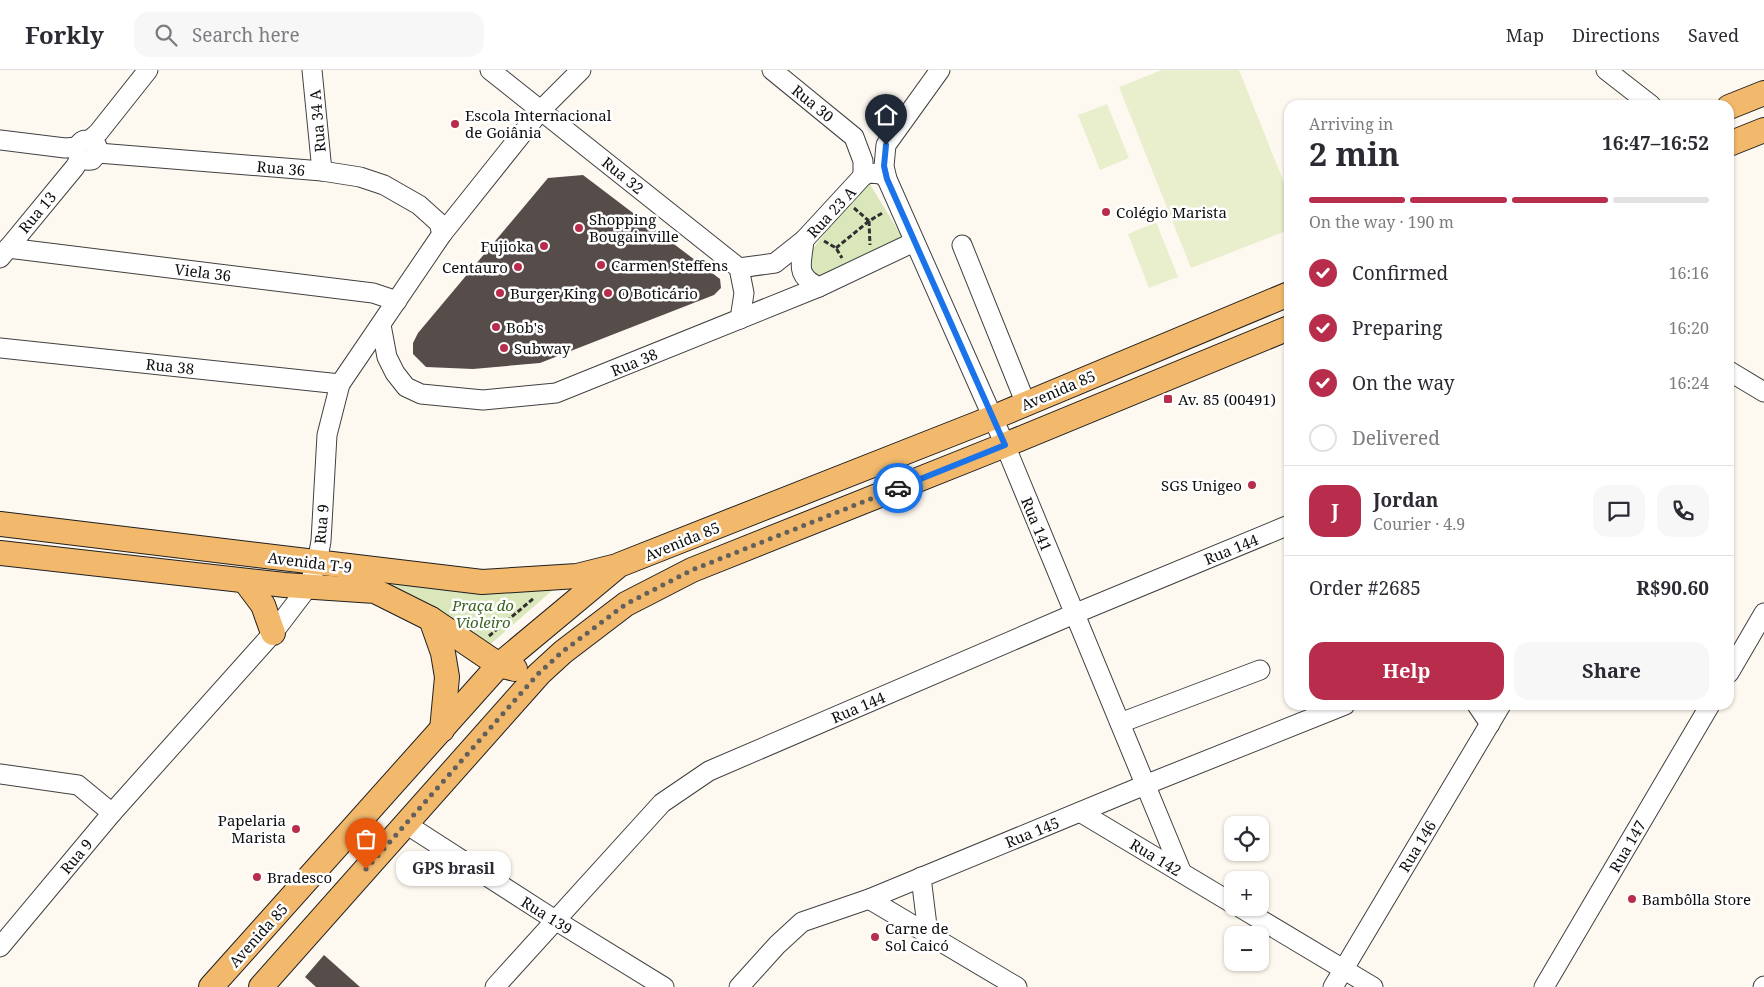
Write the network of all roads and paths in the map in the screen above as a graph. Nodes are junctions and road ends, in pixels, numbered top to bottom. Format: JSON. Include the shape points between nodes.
{"nodes":[{"id":1,"x":148,"y":70,"type":"edge"},
{"id":2,"x":312,"y":70,"type":"edge"},
{"id":3,"x":490,"y":70,"type":"edge"},
{"id":4,"x":582,"y":70,"type":"edge"},
{"id":5,"x":772,"y":70,"type":"edge"},
{"id":6,"x":940,"y":70,"type":"edge"},
{"id":7,"x":1606,"y":70,"type":"edge"},
{"id":8,"x":1764,"y":93,"type":"edge"},
{"id":9,"x":1632,"y":98,"type":"edge"},
{"id":10,"x":1734,"y":105,"type":"edge"},
{"id":11,"x":1764,"y":108,"type":"edge"},
{"id":12,"x":541,"y":110,"type":"junction"},
{"id":13,"x":1734,"y":120,"type":"edge"},
{"id":14,"x":1764,"y":130,"type":"edge"},
{"id":15,"x":891,"y":136,"type":"junction"},
{"id":16,"x":854,"y":137,"type":"junction"},
{"id":17,"x":0,"y":140,"type":"edge"},
{"id":18,"x":1734,"y":142,"type":"edge"},
{"id":19,"x":1764,"y":145,"type":"edge"},
{"id":20,"x":85,"y":150,"type":"junction"},
{"id":21,"x":1734,"y":156,"type":"edge"},
{"id":22,"x":322,"y":171,"type":"junction"},
{"id":23,"x":863,"y":176,"type":"junction"},
{"id":24,"x":887,"y":179,"type":"junction"},
{"id":25,"x":849,"y":204,"type":"dead end"},
{"id":26,"x":886,"y":210,"type":"dead end"},
{"id":27,"x":869,"y":221,"type":"junction"},
{"id":28,"x":442,"y":234,"type":"junction"},
{"id":29,"x":828,"y":234,"type":"dead end"},
{"id":30,"x":823,"y":241,"type":"junction"},
{"id":31,"x":914,"y":242,"type":"junction"},
{"id":32,"x":812,"y":244,"type":"junction"},
{"id":33,"x":962,"y":245,"type":"dead end"},
{"id":34,"x":870,"y":246,"type":"dead end"},
{"id":35,"x":836,"y":248,"type":"junction"},
{"id":36,"x":4,"y":253,"type":"edge"},
{"id":37,"x":842,"y":260,"type":"dead end"},
{"id":38,"x":739,"y":268,"type":"junction"},
{"id":39,"x":819,"y":287,"type":"junction"},
{"id":40,"x":1284,"y":296,"type":"edge"},
{"id":41,"x":397,"y":301,"type":"junction"},
{"id":42,"x":740,"y":319,"type":"junction"},
{"id":43,"x":381,"y":325,"type":"junction"},
{"id":44,"x":1284,"y":330,"type":"edge"},
{"id":45,"x":0,"y":348,"type":"edge"},
{"id":46,"x":1734,"y":374,"type":"edge"},
{"id":47,"x":340,"y":384,"type":"junction"},
{"id":48,"x":1764,"y":392,"type":"edge"},
{"id":49,"x":1026,"y":404,"type":"junction"},
{"id":50,"x":992,"y":418,"type":"junction"},
{"id":51,"x":1005,"y":445,"type":"junction"},
{"id":52,"x":0,"y":524,"type":"edge"},
{"id":53,"x":1284,"y":527,"type":"edge"},
{"id":54,"x":0,"y":553,"type":"edge"},
{"id":55,"x":317,"y":563,"type":"junction"},
{"id":56,"x":619,"y":565,"type":"junction"},
{"id":57,"x":245,"y":581,"type":"junction"},
{"id":58,"x":308,"y":587,"type":"junction"},
{"id":59,"x":537,"y":595,"type":"dead end"},
{"id":60,"x":1764,"y":613,"type":"edge"},
{"id":61,"x":1074,"y":614,"type":"junction"},
{"id":62,"x":431,"y":619,"type":"junction"},
{"id":63,"x":273,"y":633,"type":"junction"},
{"id":64,"x":487,"y":638,"type":"dead end"},
{"id":65,"x":1734,"y":664,"type":"edge"},
{"id":66,"x":499,"y":666,"type":"junction"},
{"id":67,"x":1260,"y":670,"type":"dead end"},
{"id":68,"x":538,"y":674,"type":"junction"},
{"id":69,"x":1332,"y":710,"type":"edge"},
{"id":70,"x":1480,"y":710,"type":"edge"},
{"id":71,"x":1498,"y":710,"type":"edge"},
{"id":72,"x":1707,"y":710,"type":"edge"},
{"id":73,"x":1120,"y":723,"type":"junction"},
{"id":74,"x":1490,"y":724,"type":"junction"},
{"id":75,"x":442,"y":730,"type":"junction"},
{"id":76,"x":0,"y":774,"type":"edge"},
{"id":77,"x":1145,"y":785,"type":"junction"},
{"id":78,"x":1080,"y":812,"type":"junction"},
{"id":79,"x":112,"y":813,"type":"junction"},
{"id":80,"x":406,"y":824,"type":"junction"},
{"id":81,"x":1181,"y":871,"type":"junction"},
{"id":82,"x":921,"y":877,"type":"junction"},
{"id":83,"x":1224,"y":898,"type":"edge"},
{"id":84,"x":868,"y":899,"type":"junction"},
{"id":85,"x":1254,"y":916,"type":"edge"},
{"id":86,"x":555,"y":920,"type":"junction"},
{"id":87,"x":928,"y":934,"type":"junction"},
{"id":88,"x":0,"y":947,"type":"edge"},
{"id":89,"x":1344,"y":970,"type":"junction"},
{"id":90,"x":211,"y":987,"type":"edge"},
{"id":91,"x":261,"y":987,"type":"edge"},
{"id":92,"x":495,"y":987,"type":"edge"},
{"id":93,"x":664,"y":987,"type":"edge"},
{"id":94,"x":739,"y":987,"type":"edge"},
{"id":95,"x":1018,"y":987,"type":"edge"},
{"id":96,"x":1333,"y":987,"type":"edge"},
{"id":97,"x":1373,"y":987,"type":"edge"},
{"id":98,"x":1544,"y":987,"type":"edge"}],
"edges":[{"from":1,"to":20,"type":"street","name":"Rua 13"},
{"from":2,"to":22,"type":"street","name":"Rua 34 A"},
{"from":3,"to":12,"type":"street","name":"Rua 32"},
{"from":4,"to":12,"type":"street","name":"Rua 9"},
{"from":5,"to":16,"type":"street","name":"Rua 30"},
{"from":6,"to":15,"type":"street"},
{"from":7,"to":9,"type":"street"},
{"from":8,"to":10,"type":"main road"},
{"from":11,"to":13,"type":"main road"},
{"from":12,"to":28,"type":"street","name":"Rua 9"},
{"from":12,"to":38,"type":"street","name":"Rua 32"},
{"from":14,"to":18,"type":"main road"},
{"from":15,"to":16,"type":"street"},
{"from":15,"to":24,"type":"street","via":[[884,161]]},
{"from":16,"to":23,"type":"street","name":"Rua 30","via":[[864,161]]},
{"from":17,"to":20,"type":"street","name":"Rua 36"},
{"from":19,"to":21,"type":"main road"},
{"from":20,"to":22,"type":"street","name":"Rua 36"},
{"from":20,"to":36,"type":"street","name":"Rua 13"},
{"from":22,"to":28,"type":"street","name":"Rua 36","via":[[360,177],[395,190],[429,213],[439,223]]},
{"from":23,"to":24,"type":"street","name":"Rua 23 A","via":[[875,172]]},
{"from":23,"to":32,"type":"street","name":"Rua 23 A"},
{"from":24,"to":31,"type":"street","name":"Rua 141"},
{"from":25,"to":27,"type":"path"},
{"from":26,"to":27,"type":"path"},
{"from":27,"to":34,"type":"path"},
{"from":27,"to":35,"type":"path"},
{"from":28,"to":41,"type":"street","name":"Rua 9"},
{"from":29,"to":30,"type":"path"},
{"from":30,"to":32,"type":"path"},
{"from":30,"to":35,"type":"path"},
{"from":31,"to":39,"type":"street","name":"Rua 38"},
{"from":31,"to":50,"type":"street","name":"Rua 141"},
{"from":32,"to":38,"type":"street","name":"Rua 23 A","via":[[775,263]]},
{"from":32,"to":39,"type":"street","via":[[802,270],[803,277]]},
{"from":33,"to":49,"type":"street"},
{"from":35,"to":37,"type":"path"},
{"from":36,"to":41,"type":"street","name":"Viela 36","via":[[373,293]]},
{"from":38,"to":42,"type":"street","via":[[744,293]]},
{"from":39,"to":42,"type":"street","name":"Rua 38"},
{"from":40,"to":49,"type":"main road","name":"Avenida 85"},
{"from":41,"to":43,"type":"street","name":"Rua 9"},
{"from":42,"to":43,"type":"street","name":"Rua 38","via":[[556,393],[483,400],[421,394],[406,387],[394,374],[387,357]]},
{"from":43,"to":47,"type":"street","name":"Rua 9"},
{"from":44,"to":51,"type":"main road","name":"Avenida 85"},
{"from":45,"to":47,"type":"street","name":"Rua 38"},
{"from":46,"to":48,"type":"street"},
{"from":47,"to":55,"type":"street","name":"Rua 9","via":[[327,435]]},
{"from":49,"to":50,"type":"main road","name":"Avenida 85"},
{"from":50,"to":51,"type":"street","name":"Rua 141"},
{"from":50,"to":56,"type":"main road","name":"Avenida 85"},
{"from":51,"to":61,"type":"street","name":"Rua 141"},
{"from":51,"to":68,"type":"main road","name":"Avenida 85","via":[[692,570],[626,604]]},
{"from":52,"to":55,"type":"main road","name":"Avenida T-9"},
{"from":53,"to":61,"type":"street","name":"Rua 144"},
{"from":54,"to":57,"type":"main road","name":"Avenida T-9"},
{"from":55,"to":56,"type":"main road","name":"Avenida T-9","via":[[482,582],[576,576]]},
{"from":55,"to":58,"type":"street","name":"Rua 9"},
{"from":56,"to":66,"type":"main road","name":"Avenida 85"},
{"from":57,"to":58,"type":"main road","name":"Avenida T-9"},
{"from":57,"to":63,"type":"main road","via":[[263,605]]},
{"from":58,"to":62,"type":"main road","name":"Avenida T-9","via":[[375,591]]},
{"from":58,"to":63,"type":"street","name":"Rua 9"},
{"from":59,"to":64,"type":"path"},
{"from":60,"to":65,"type":"street"},
{"from":61,"to":73,"type":"street","name":"Rua 141"},
{"from":61,"to":86,"type":"street","name":"Rua 144","via":[[709,771],[662,803]]},
{"from":62,"to":66,"type":"main road","name":"Avenida T-9"},
{"from":62,"to":75,"type":"main road","via":[[443,653],[447,677]]},
{"from":63,"to":79,"type":"street","name":"Rua 9"},
{"from":66,"to":68,"type":"main road","name":"Avenida T-9"},
{"from":66,"to":75,"type":"main road","name":"Avenida 85"},
{"from":67,"to":73,"type":"street"},
{"from":68,"to":80,"type":"main road","name":"Avenida 85"},
{"from":69,"to":77,"type":"street","name":"Rua 145"},
{"from":70,"to":74,"type":"street"},
{"from":71,"to":74,"type":"street","name":"Rua 146"},
{"from":72,"to":98,"type":"street","name":"Rua 147"},
{"from":73,"to":77,"type":"street","name":"Rua 141"},
{"from":74,"to":89,"type":"street","name":"Rua 146"},
{"from":75,"to":90,"type":"main road","name":"Avenida 85"},
{"from":76,"to":79,"type":"street","via":[[78,785]]},
{"from":77,"to":78,"type":"street","name":"Rua 145"},
{"from":77,"to":81,"type":"street","name":"Rua 141"},
{"from":78,"to":81,"type":"street","name":"Rua 142"},
{"from":78,"to":82,"type":"street","name":"Rua 145"},
{"from":79,"to":88,"type":"street","name":"Rua 9"},
{"from":80,"to":86,"type":"street","name":"Rua 139"},
{"from":80,"to":91,"type":"main road","name":"Avenida 85"},
{"from":81,"to":83,"type":"street","name":"Rua 142"},
{"from":82,"to":84,"type":"street","name":"Rua 145"},
{"from":82,"to":87,"type":"street"},
{"from":84,"to":87,"type":"street"},
{"from":84,"to":94,"type":"street","name":"Rua 145","via":[[802,922]]},
{"from":85,"to":89,"type":"street"},
{"from":86,"to":92,"type":"street","name":"Rua 144"},
{"from":86,"to":93,"type":"street","name":"Rua 139"},
{"from":87,"to":95,"type":"street"},
{"from":89,"to":96,"type":"street","name":"Rua 146"},
{"from":89,"to":97,"type":"street"}]}
